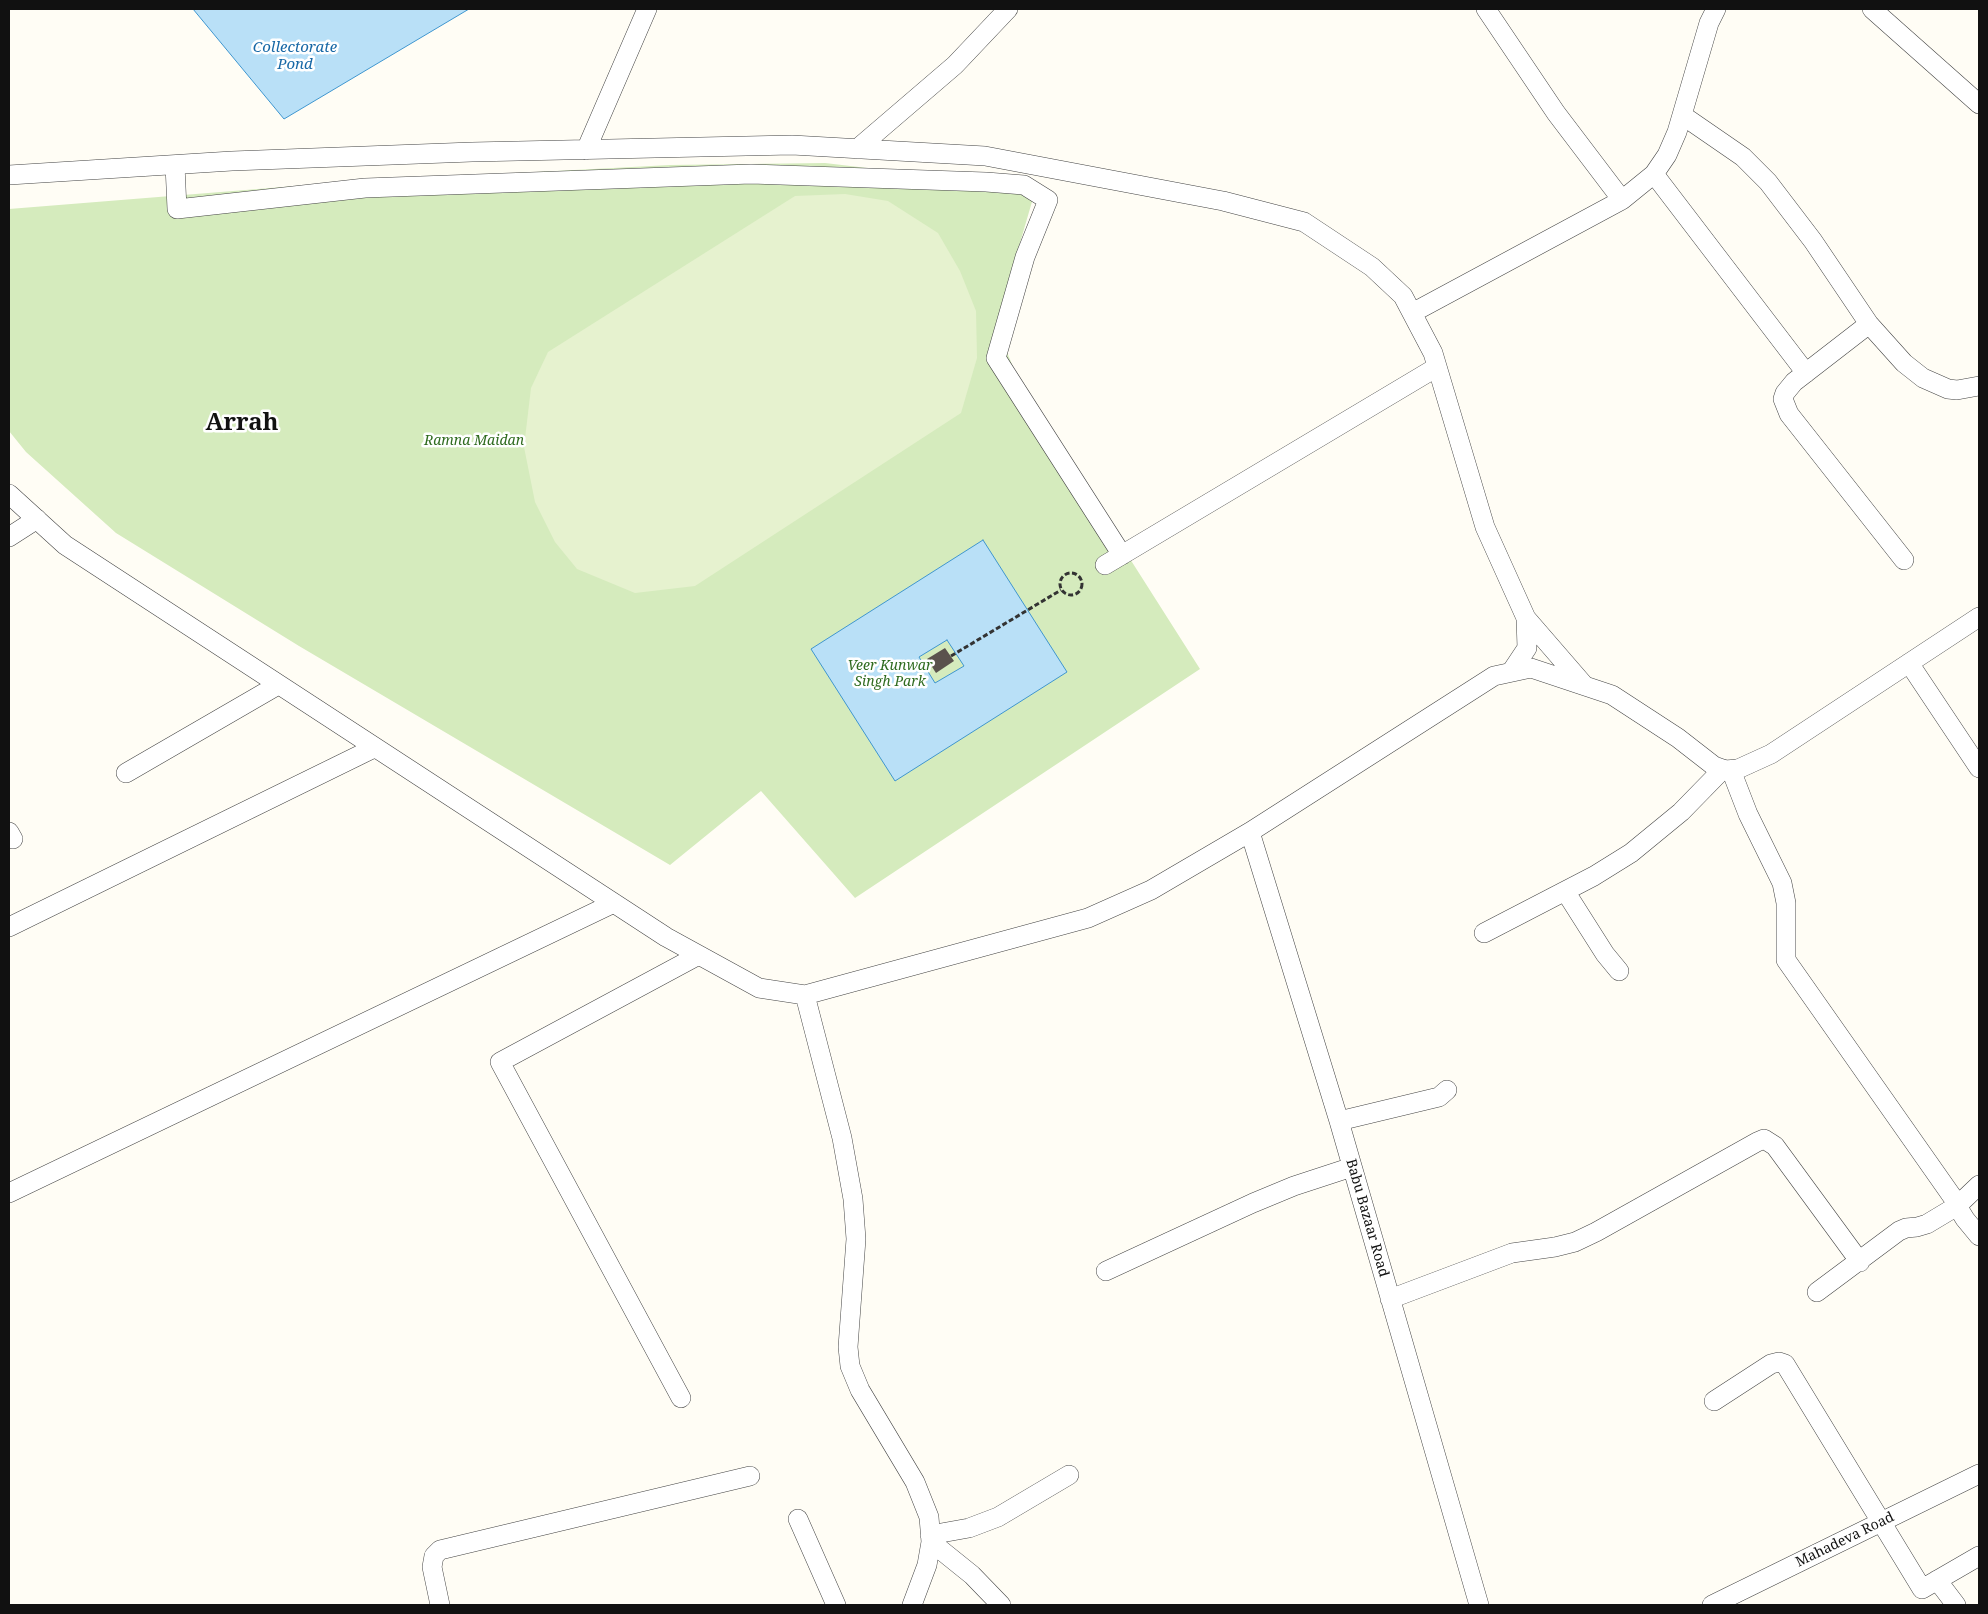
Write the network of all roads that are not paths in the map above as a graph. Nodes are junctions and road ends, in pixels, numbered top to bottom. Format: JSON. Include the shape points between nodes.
{"nodes":[{"id":1,"x":647,"y":9,"type":"edge"},
{"id":2,"x":1008,"y":9,"type":"edge"},
{"id":3,"x":1486,"y":9,"type":"edge"},
{"id":4,"x":1716,"y":9,"type":"edge"},
{"id":5,"x":1872,"y":9,"type":"edge"},
{"id":6,"x":1979,"y":104,"type":"edge"},
{"id":7,"x":1682,"y":115,"type":"junction"},
{"id":8,"x":857,"y":149,"type":"junction"},
{"id":9,"x":586,"y":150,"type":"junction"},
{"id":10,"x":175,"y":165,"type":"junction"},
{"id":11,"x":1654,"y":174,"type":"junction"},
{"id":12,"x":9,"y":175,"type":"edge"},
{"id":13,"x":1622,"y":200,"type":"junction"},
{"id":14,"x":1412,"y":313,"type":"junction"},
{"id":15,"x":1869,"y":324,"type":"junction"},
{"id":16,"x":1438,"y":367,"type":"junction"},
{"id":17,"x":1806,"y":373,"type":"junction"},
{"id":18,"x":1979,"y":386,"type":"edge"},
{"id":19,"x":9,"y":494,"type":"edge"},
{"id":20,"x":37,"y":519,"type":"junction"},
{"id":21,"x":9,"y":537,"type":"edge"},
{"id":22,"x":1122,"y":554,"type":"junction"},
{"id":23,"x":1904,"y":560,"type":"dead end"},
{"id":24,"x":1105,"y":565,"type":"dead end"},
{"id":25,"x":1979,"y":617,"type":"edge"},
{"id":26,"x":1526,"y":618,"type":"junction"},
{"id":27,"x":1910,"y":663,"type":"junction"},
{"id":28,"x":1511,"y":672,"type":"junction"},
{"id":29,"x":278,"y":685,"type":"junction"},
{"id":30,"x":1585,"y":686,"type":"junction"},
{"id":31,"x":374,"y":748,"type":"junction"},
{"id":32,"x":1979,"y":768,"type":"edge"},
{"id":33,"x":1727,"y":770,"type":"junction"},
{"id":34,"x":126,"y":773,"type":"dead end"},
{"id":35,"x":1250,"y":832,"type":"junction"},
{"id":36,"x":1565,"y":891,"type":"junction"},
{"id":37,"x":614,"y":903,"type":"junction"},
{"id":38,"x":9,"y":927,"type":"edge"},
{"id":39,"x":1484,"y":933,"type":"dead end"},
{"id":40,"x":699,"y":955,"type":"junction"},
{"id":41,"x":1619,"y":971,"type":"dead end"},
{"id":42,"x":805,"y":995,"type":"junction"},
{"id":43,"x":1447,"y":1090,"type":"dead end"},
{"id":44,"x":1339,"y":1121,"type":"junction"},
{"id":45,"x":1352,"y":1167,"type":"junction"},
{"id":46,"x":1979,"y":1185,"type":"edge"},
{"id":47,"x":9,"y":1193,"type":"edge"},
{"id":48,"x":1957,"y":1206,"type":"junction"},
{"id":49,"x":1979,"y":1236,"type":"edge"},
{"id":50,"x":1860,"y":1262,"type":"junction"},
{"id":51,"x":1106,"y":1270,"type":"dead end"},
{"id":52,"x":1817,"y":1292,"type":"dead end"},
{"id":53,"x":1390,"y":1299,"type":"junction"},
{"id":54,"x":681,"y":1398,"type":"dead end"},
{"id":55,"x":1714,"y":1401,"type":"dead end"},
{"id":56,"x":1979,"y":1474,"type":"edge"},
{"id":57,"x":1069,"y":1475,"type":"dead end"},
{"id":58,"x":750,"y":1476,"type":"dead end"},
{"id":59,"x":798,"y":1519,"type":"dead end"},
{"id":60,"x":1882,"y":1522,"type":"junction"},
{"id":61,"x":931,"y":1538,"type":"junction"},
{"id":62,"x":1979,"y":1556,"type":"edge"},
{"id":63,"x":1938,"y":1580,"type":"junction"},
{"id":64,"x":440,"y":1605,"type":"edge"},
{"id":65,"x":836,"y":1605,"type":"edge"},
{"id":66,"x":912,"y":1605,"type":"edge"},
{"id":67,"x":1001,"y":1605,"type":"edge"},
{"id":68,"x":1479,"y":1605,"type":"edge"},
{"id":69,"x":1712,"y":1605,"type":"edge"},
{"id":70,"x":1956,"y":1605,"type":"edge"}],
"edges":[{"from":1,"to":9,"type":"street"},
{"from":2,"to":8,"type":"street","via":[[955,65]]},
{"from":3,"to":13,"type":"street","via":[[1556,113]]},
{"from":4,"to":7,"type":"street"},
{"from":5,"to":6,"type":"street"},
{"from":7,"to":11,"type":"street","via":[[1667,155]]},
{"from":7,"to":15,"type":"street","via":[[1756,168],[1813,241]]},
{"from":8,"to":9,"type":"street","via":[[792,145]]},
{"from":8,"to":14,"type":"street","via":[[985,156],[1223,201],[1304,222],[1372,267],[1403,296]]},
{"from":9,"to":10,"type":"street"},
{"from":10,"to":12,"type":"street"},
{"from":10,"to":22,"type":"street","via":[[177,209],[364,188],[751,174],[1024,185],[1048,200],[1026,257],[996,358]]},
{"from":11,"to":13,"type":"street"},
{"from":11,"to":17,"type":"street"},
{"from":13,"to":14,"type":"street"},
{"from":14,"to":16,"type":"street"},
{"from":15,"to":17,"type":"street"},
{"from":15,"to":18,"type":"street","via":[[1904,363],[1923,378],[1948,389]]},
{"from":16,"to":22,"type":"street"},
{"from":16,"to":26,"type":"street","via":[[1485,527]]},
{"from":17,"to":23,"type":"street","via":[[1785,393],[1783,399],[1789,414]]},
{"from":19,"to":20,"type":"street"},
{"from":20,"to":21,"type":"street"},
{"from":20,"to":29,"type":"street","via":[[65,545]]},
{"from":22,"to":24,"type":"street"},
{"from":25,"to":27,"type":"street"},
{"from":26,"to":28,"type":"street","via":[[1527,648]]},
{"from":26,"to":30,"type":"street"},
{"from":27,"to":32,"type":"street"},
{"from":27,"to":33,"type":"street","via":[[1771,754],[1754,763]]},
{"from":28,"to":30,"type":"street","via":[[1531,668]]},
{"from":28,"to":35,"type":"street","via":[[1494,676]]},
{"from":29,"to":31,"type":"street"},
{"from":29,"to":34,"type":"street"},
{"from":30,"to":33,"type":"street","via":[[1612,695],[1714,766]]},
{"from":31,"to":37,"type":"street"},
{"from":31,"to":38,"type":"street"},
{"from":33,"to":36,"type":"street","via":[[1631,853]]},
{"from":33,"to":48,"type":"street","via":[[1782,883],[1786,903],[1786,960]]},
{"from":35,"to":42,"type":"street","via":[[1151,890],[1088,918]]},
{"from":35,"to":44,"type":"street","name":"Babu Bazaar Road"},
{"from":36,"to":39,"type":"street"},
{"from":36,"to":41,"type":"street"},
{"from":37,"to":40,"type":"street"},
{"from":37,"to":47,"type":"street"},
{"from":40,"to":42,"type":"street","via":[[759,988]]},
{"from":40,"to":54,"type":"street","via":[[500,1062]]},
{"from":42,"to":61,"type":"street","via":[[842,1138],[853,1199],[856,1239],[848,1347],[850,1366],[860,1390],[914,1482],[929,1517]]},
{"from":43,"to":44,"type":"street","via":[[1438,1097]]},
{"from":44,"to":45,"type":"street","name":"Babu Bazaar Road"},
{"from":45,"to":51,"type":"street","via":[[1253,1203]]},
{"from":45,"to":53,"type":"street","name":"Babu Bazaar Road"},
{"from":46,"to":48,"type":"street"},
{"from":48,"to":49,"type":"street"},
{"from":48,"to":50,"type":"street","via":[[1927,1224],[1899,1231]]},
{"from":50,"to":52,"type":"street"},
{"from":50,"to":53,"type":"street","via":[[1775,1146],[1764,1140],[1575,1242],[1512,1253]]},
{"from":53,"to":68,"type":"street","name":"Babu Bazaar Road"},
{"from":55,"to":60,"type":"street","via":[[1771,1364],[1785,1364]]},
{"from":56,"to":60,"type":"street","name":"Mahadeva Road"},
{"from":57,"to":61,"type":"street","via":[[998,1517]]},
{"from":58,"to":64,"type":"street","via":[[440,1550],[434,1556],[432,1567]]},
{"from":59,"to":65,"type":"street"},
{"from":60,"to":63,"type":"street","via":[[1922,1589]]},
{"from":60,"to":69,"type":"street","name":"Mahadeva Road"},
{"from":61,"to":66,"type":"street","via":[[927,1565]]},
{"from":61,"to":67,"type":"street"},
{"from":62,"to":63,"type":"street"},
{"from":63,"to":70,"type":"street"}]}
